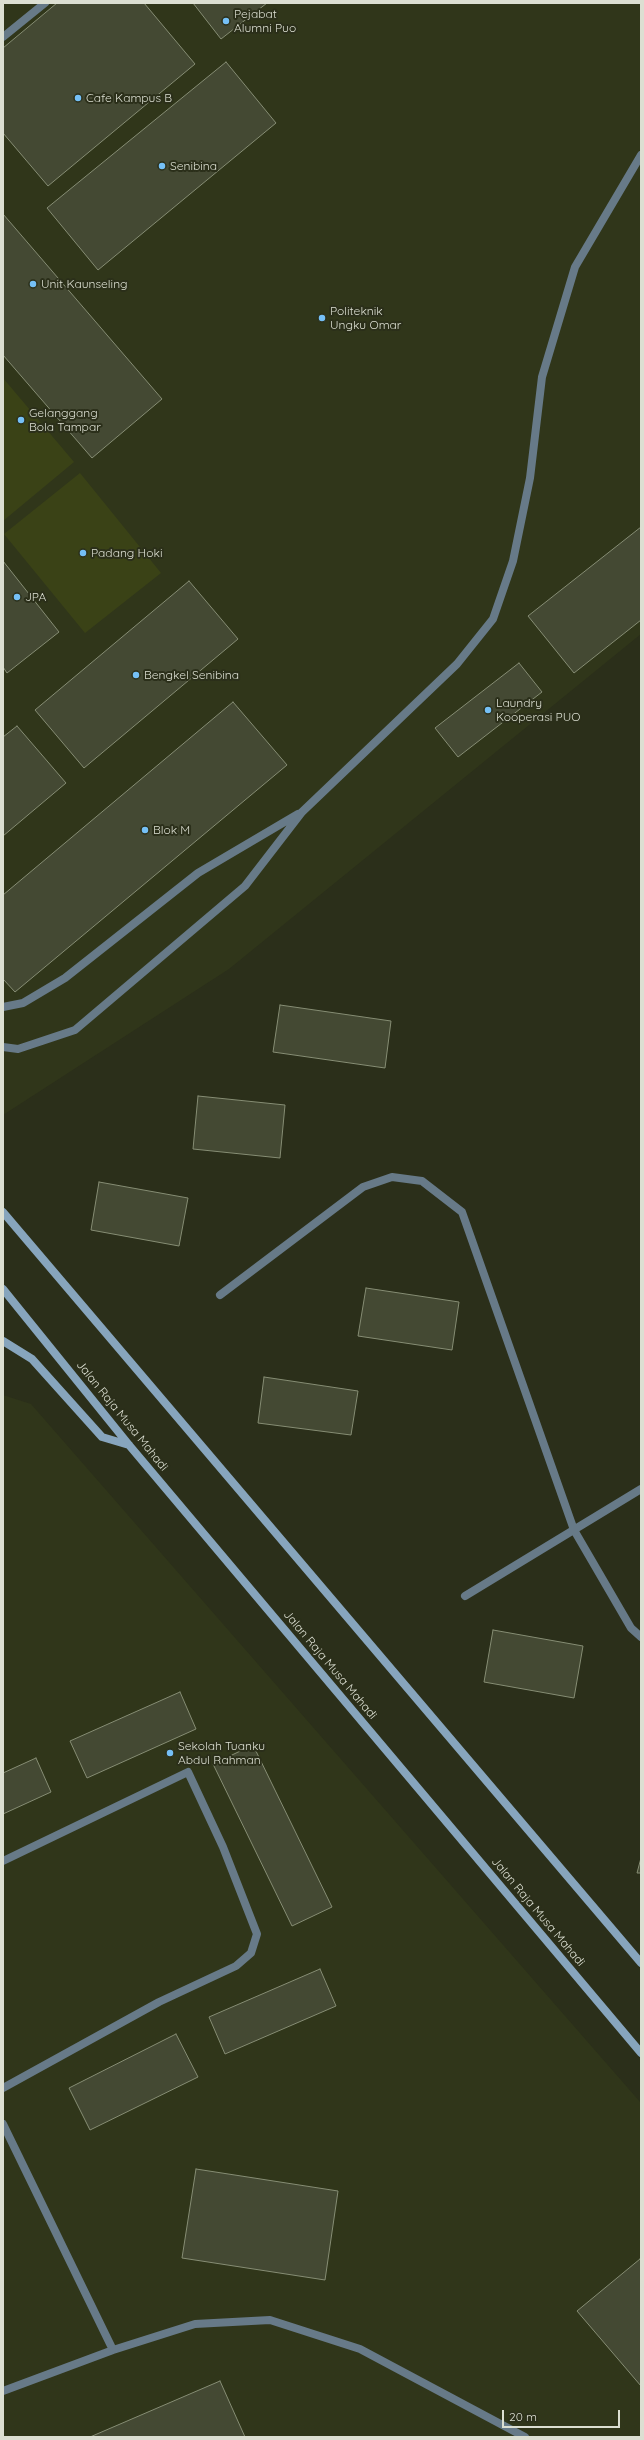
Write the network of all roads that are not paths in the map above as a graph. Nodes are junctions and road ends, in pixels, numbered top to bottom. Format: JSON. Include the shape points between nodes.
{"nodes":[{"id":1,"x":45,"y":3,"type":"edge"},
{"id":2,"x":3,"y":37,"type":"edge"},
{"id":3,"x":641,"y":154,"type":"edge"},
{"id":4,"x":302,"y":812,"type":"junction"},
{"id":5,"x":3,"y":1007,"type":"edge"},
{"id":6,"x":3,"y":1047,"type":"edge"},
{"id":7,"x":3,"y":1212,"type":"edge"},
{"id":8,"x":3,"y":1289,"type":"edge"},
{"id":9,"x":220,"y":1295,"type":"dead end"},
{"id":10,"x":3,"y":1341,"type":"edge"},
{"id":11,"x":129,"y":1445,"type":"junction"},
{"id":12,"x":641,"y":1489,"type":"edge"},
{"id":13,"x":574,"y":1530,"type":"junction"},
{"id":14,"x":465,"y":1596,"type":"dead end"},
{"id":15,"x":641,"y":1638,"type":"edge"},
{"id":16,"x":3,"y":1861,"type":"edge"},
{"id":17,"x":641,"y":1963,"type":"edge"},
{"id":18,"x":641,"y":2053,"type":"edge"},
{"id":19,"x":3,"y":2088,"type":"edge"},
{"id":20,"x":3,"y":2124,"type":"edge"},
{"id":21,"x":113,"y":2350,"type":"junction"},
{"id":22,"x":3,"y":2391,"type":"edge"},
{"id":23,"x":525,"y":2437,"type":"edge"}],
"edges":[{"from":1,"to":2,"type":"lane"},
{"from":3,"to":4,"type":"lane","via":[[575,266],[542,377],[530,478],[520,531],[513,562],[493,619],[457,664]]},
{"from":4,"to":5,"type":"lane","via":[[198,873],[65,978],[23,1003]]},
{"from":4,"to":6,"type":"lane","via":[[245,886],[75,1030],[18,1048]]},
{"from":7,"to":17,"type":"main road"},
{"from":8,"to":11,"type":"main road","name":"Jalan Raja Musa Mahadi"},
{"from":9,"to":13,"type":"lane","via":[[364,1187],[392,1177],[422,1181],[462,1212]]},
{"from":10,"to":11,"type":"main road","via":[[32,1359],[102,1437]]},
{"from":11,"to":18,"type":"main road","name":"Jalan Raja Musa Mahadi"},
{"from":12,"to":13,"type":"lane"},
{"from":13,"to":14,"type":"lane"},
{"from":13,"to":15,"type":"lane","via":[[631,1628]]},
{"from":16,"to":19,"type":"lane","via":[[188,1772],[223,1847],[257,1934],[251,1953],[236,1966],[159,2002]]},
{"from":20,"to":21,"type":"lane"},
{"from":21,"to":22,"type":"lane"},
{"from":21,"to":23,"type":"lane","via":[[195,2324],[270,2320],[360,2349]]}]}
